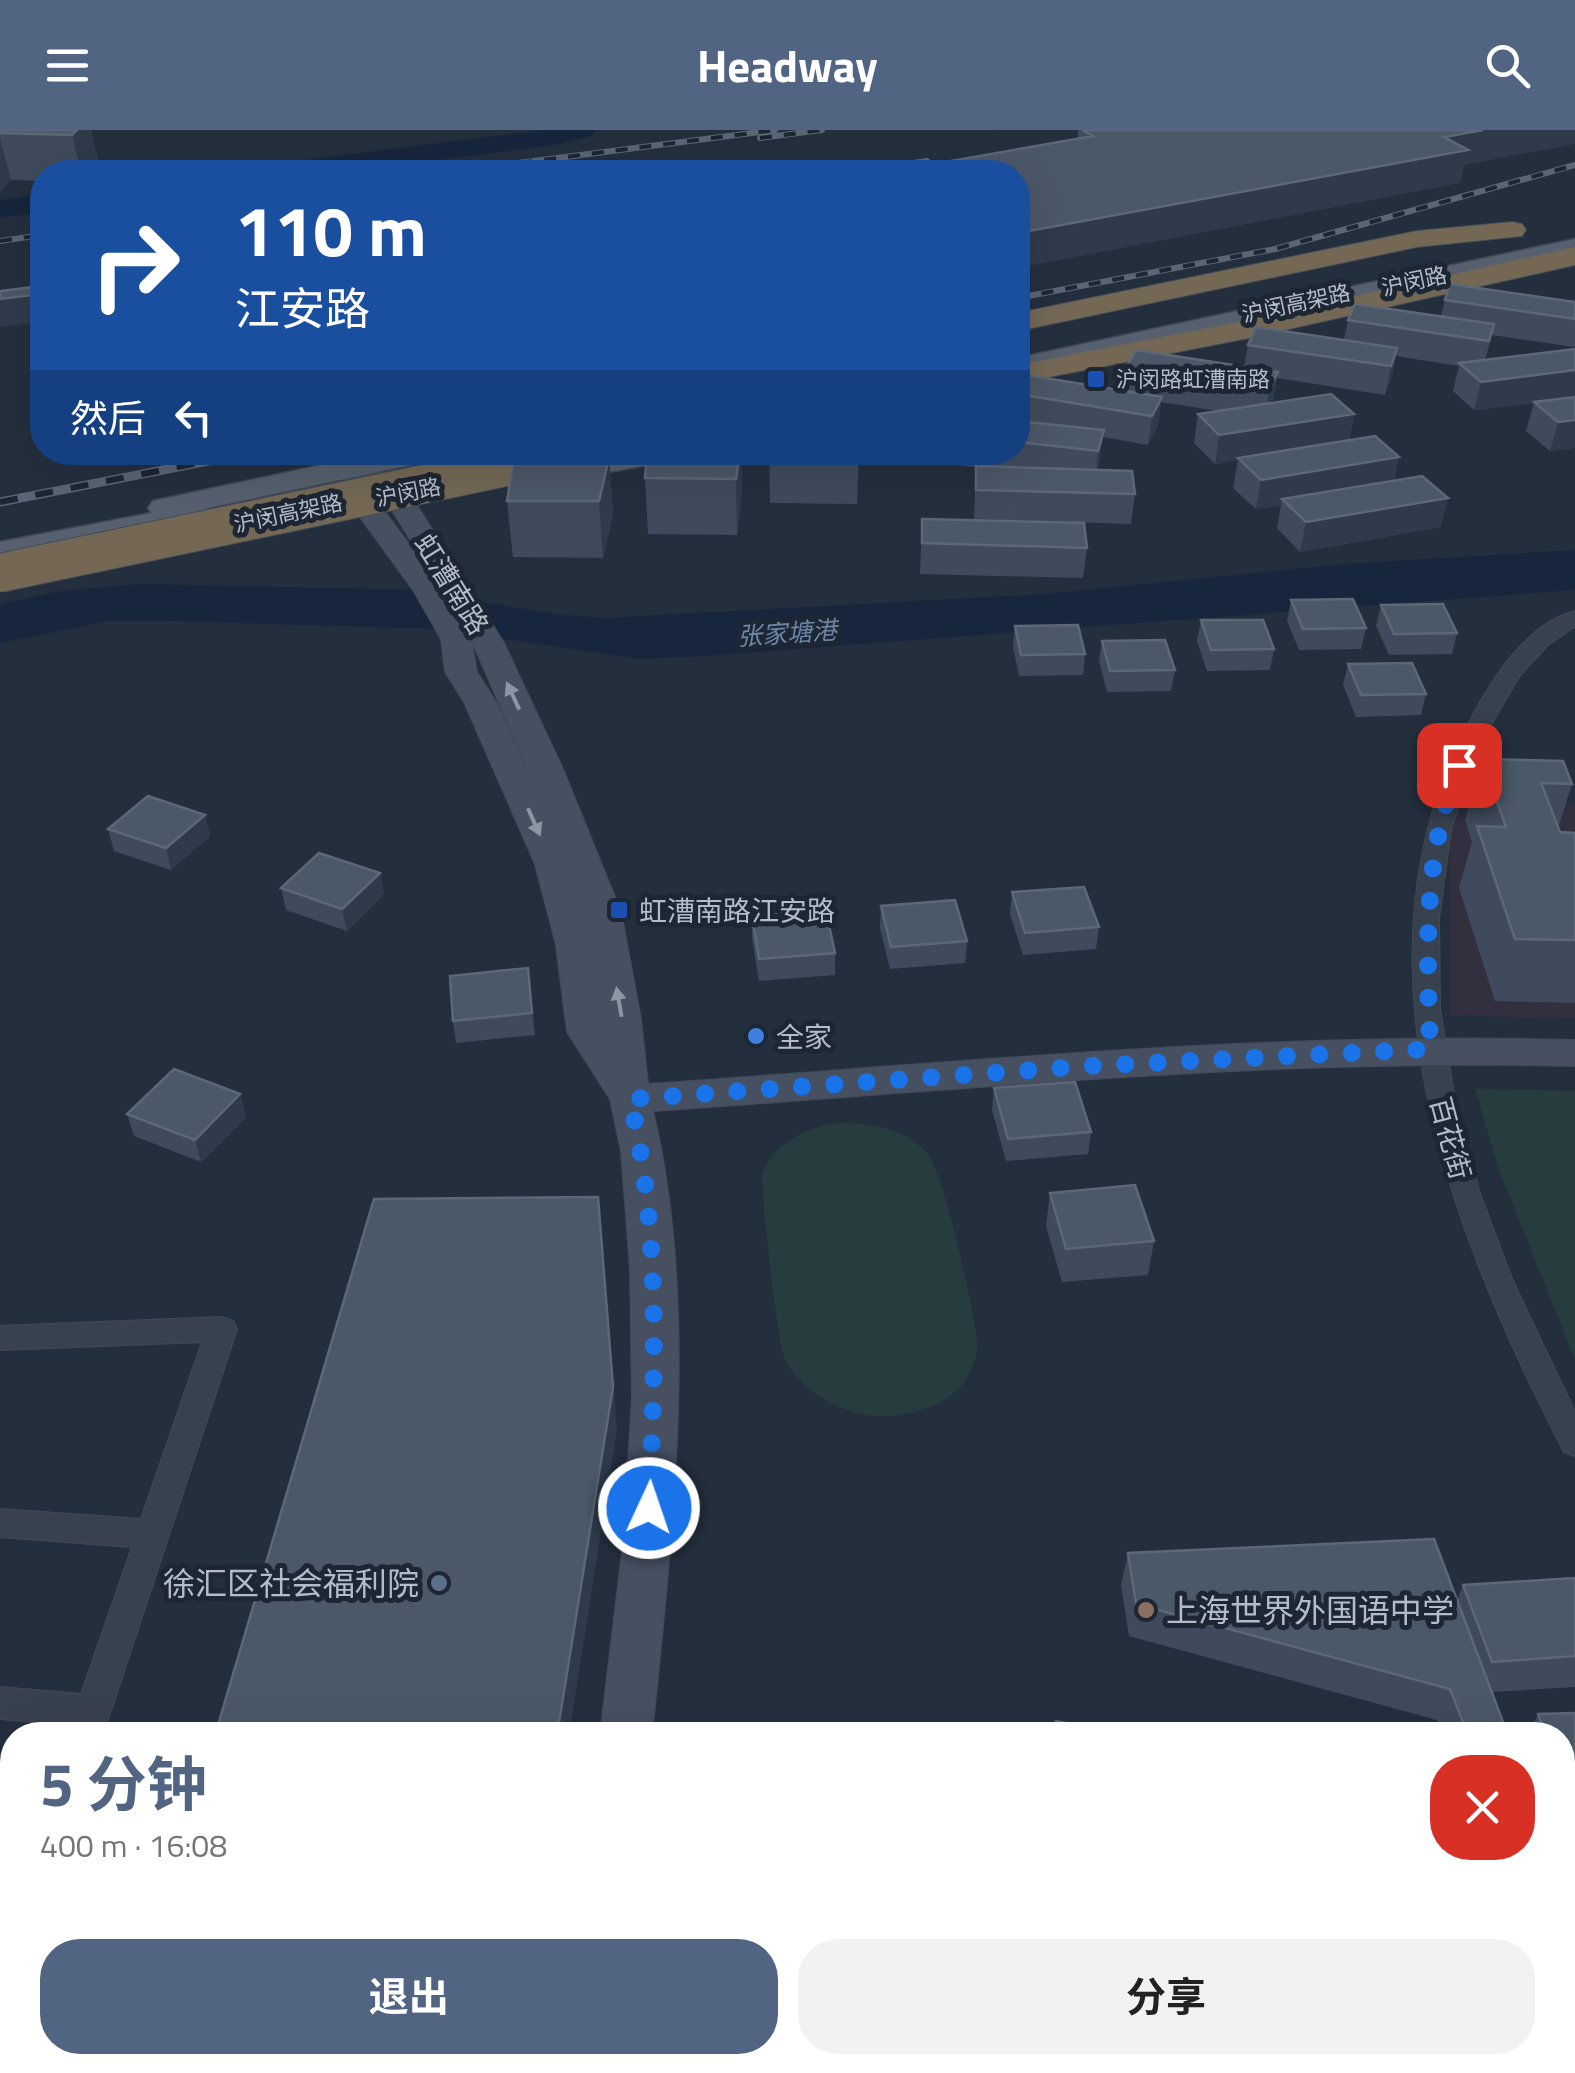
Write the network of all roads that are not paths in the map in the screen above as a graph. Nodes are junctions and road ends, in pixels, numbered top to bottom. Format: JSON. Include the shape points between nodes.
{"nodes":[{"id":1,"x":1544,"y":224,"type":"dead end"},
{"id":2,"x":1575,"y":228,"type":"edge"},
{"id":3,"x":1512,"y":230,"type":"junction"},
{"id":4,"x":1468,"y":241,"type":"junction"},
{"id":5,"x":1575,"y":246,"type":"edge"},
{"id":6,"x":1575,"y":256,"type":"edge"},
{"id":7,"x":1500,"y":267,"type":"junction"},
{"id":8,"x":1575,"y":267,"type":"edge"},
{"id":9,"x":1030,"y":320,"type":"edge"},
{"id":10,"x":1030,"y":335,"type":"edge"},
{"id":11,"x":1030,"y":336,"type":"edge"},
{"id":12,"x":1030,"y":361,"type":"edge"},
{"id":13,"x":1030,"y":362,"type":"edge"},
{"id":14,"x":1030,"y":372,"type":"edge"},
{"id":15,"x":1030,"y":383,"type":"edge"},
{"id":16,"x":410,"y":465,"type":"edge"},
{"id":17,"x":410,"y":465,"type":"edge"},
{"id":18,"x":451,"y":465,"type":"edge"},
{"id":19,"x":528,"y":465,"type":"edge"},
{"id":20,"x":545,"y":465,"type":"edge"},
{"id":21,"x":552,"y":465,"type":"edge"},
{"id":22,"x":373,"y":491,"type":"junction"},
{"id":23,"x":0,"y":542,"type":"edge"},
{"id":24,"x":0,"y":552,"type":"edge"},
{"id":25,"x":0,"y":576,"type":"edge"},
{"id":26,"x":1575,"y":617,"type":"edge"},
{"id":27,"x":1430,"y":1049,"type":"junction"},
{"id":28,"x":1575,"y":1053,"type":"edge"},
{"id":29,"x":630,"y":1099,"type":"junction"},
{"id":30,"x":0,"y":1338,"type":"edge"},
{"id":31,"x":1575,"y":1443,"type":"edge"},
{"id":32,"x":0,"y":1523,"type":"edge"},
{"id":33,"x":152,"y":1534,"type":"junction"},
{"id":34,"x":0,"y":1703,"type":"edge"},
{"id":35,"x":85,"y":1722,"type":"edge"},
{"id":36,"x":89,"y":1722,"type":"edge"},
{"id":37,"x":627,"y":1722,"type":"edge"}],
"edges":[{"from":1,"to":3,"type":"main road","name":"沪闵路"},
{"from":2,"to":4,"type":"main road"},
{"from":2,"to":11,"type":"highway","name":"沪闵高架路"},
{"from":3,"to":4,"type":"main road","name":"沪闵路"},
{"from":3,"to":9,"type":"highway","via":[[1417,239]]},
{"from":4,"to":10,"type":"main road","name":"沪闵路"},
{"from":5,"to":7,"type":"main road","name":"沪闵路"},
{"from":5,"to":12,"type":"highway","name":"沪闵高架路"},
{"from":6,"to":7,"type":"highway"},
{"from":7,"to":13,"type":"main road","name":"沪闵路"},
{"from":7,"to":14,"type":"highway","via":[[1244,330]]},
{"from":8,"to":15,"type":"main road","name":"沪闵路"},
{"from":16,"to":22,"type":"main road","name":"沪闵路"},
{"from":17,"to":24,"type":"highway","name":"沪闵高架路"},
{"from":18,"to":22,"type":"main road","name":"沪闵路"},
{"from":19,"to":22,"type":"main road","name":"沪闵路"},
{"from":20,"to":22,"type":"main road","name":"沪闵路"},
{"from":21,"to":25,"type":"highway","name":"沪闵高架路","bridge":true},
{"from":22,"to":23,"type":"main road","name":"沪闵路"},
{"from":22,"to":24,"type":"main road","name":"沪闵路"},
{"from":22,"to":25,"type":"main road","name":"沪闵路","via":[[216,544]]},
{"from":22,"to":29,"type":"main road","name":"虹漕南路","via":[[472,641],[462,672],[553,864],[586,1032]]},
{"from":26,"to":27,"type":"street","name":"百花街","via":[[1544,638],[1498,689],[1452,782],[1431,872]]},
{"from":27,"to":28,"type":"main road"},
{"from":27,"to":29,"type":"main road"},
{"from":27,"to":31,"type":"street","name":"百花街","via":[[1488,1262],[1530,1361]]},
{"from":29,"to":37,"type":"main road","name":"虹漕南路","via":[[642,1151],[650,1249],[654,1398]]},
{"from":30,"to":33,"type":"street","via":[[222,1328]]},
{"from":32,"to":33,"type":"street"},
{"from":33,"to":36,"type":"street"},
{"from":34,"to":35,"type":"street"}]}
